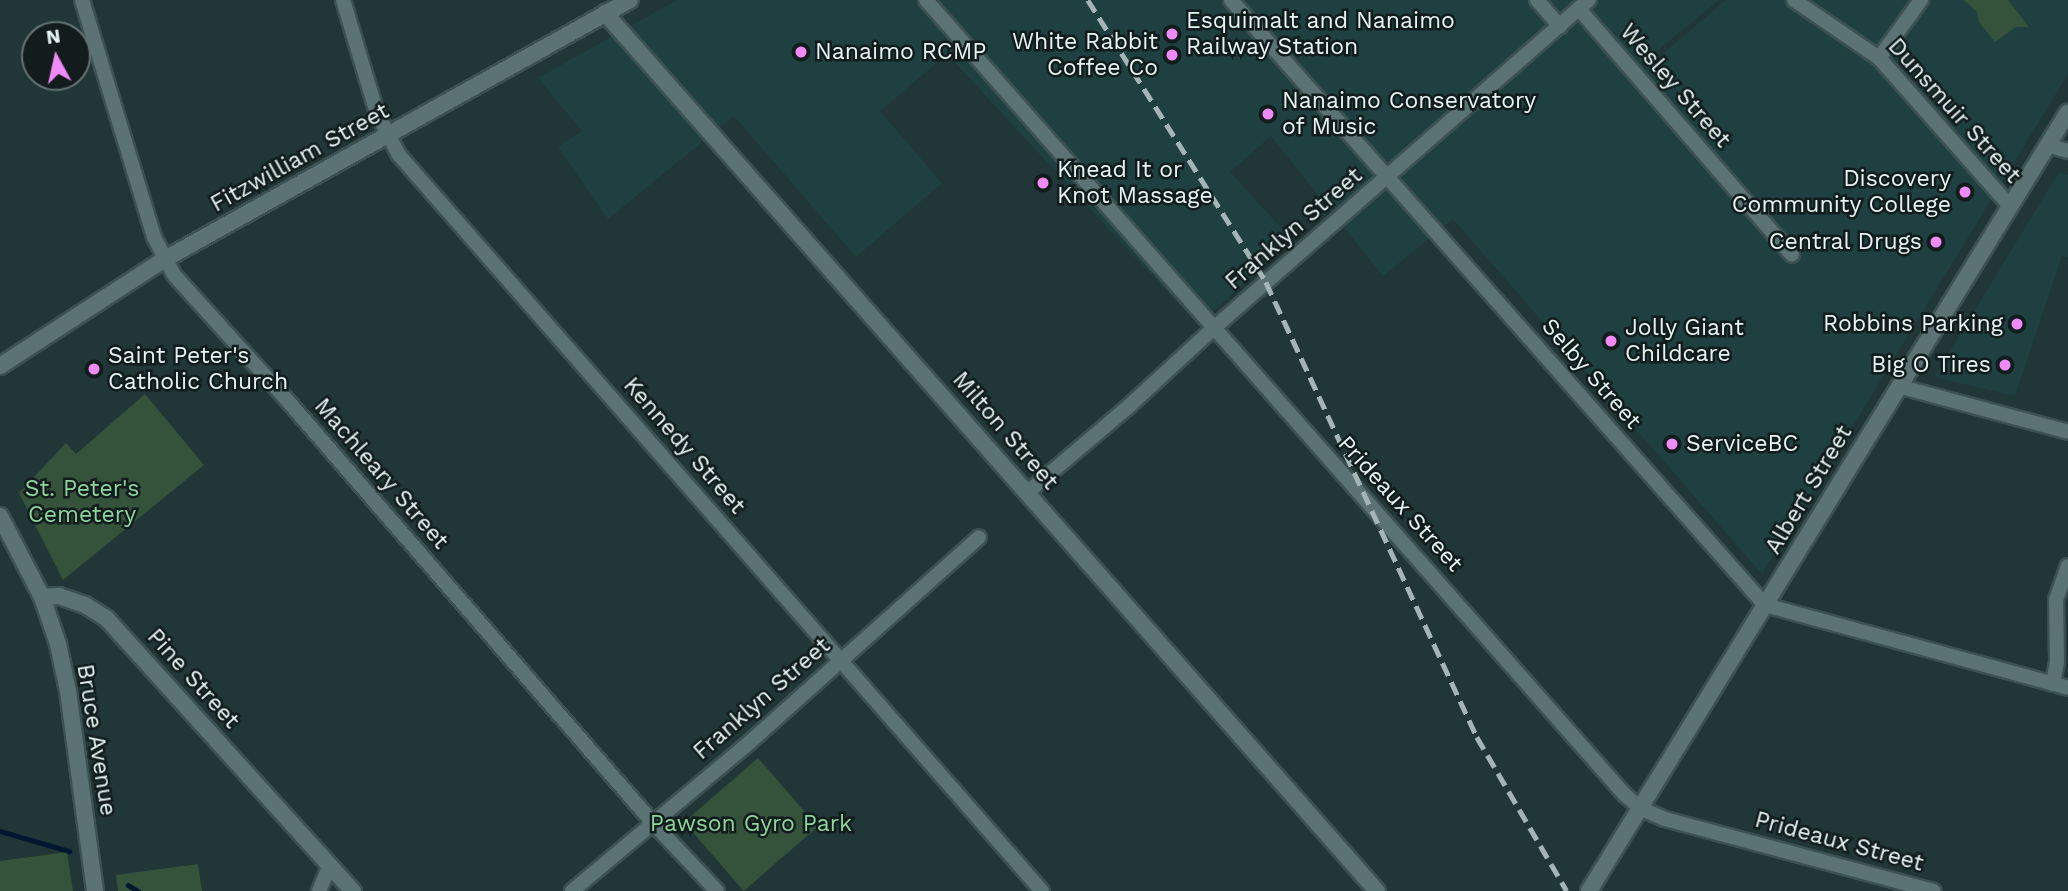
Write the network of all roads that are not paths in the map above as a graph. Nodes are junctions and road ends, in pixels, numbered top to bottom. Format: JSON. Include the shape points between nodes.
{"nodes":[{"id":1,"x":82,"y":0,"type":"edge"},
{"id":2,"x":343,"y":0,"type":"edge"},
{"id":3,"x":629,"y":0,"type":"edge"},
{"id":4,"x":926,"y":0,"type":"edge"},
{"id":5,"x":1231,"y":0,"type":"edge"},
{"id":6,"x":1537,"y":0,"type":"edge"},
{"id":7,"x":1794,"y":0,"type":"edge"},
{"id":8,"x":1921,"y":0,"type":"edge"},
{"id":9,"x":1584,"y":5,"type":"edge"},
{"id":10,"x":603,"y":7,"type":"edge"},
{"id":11,"x":1560,"y":26,"type":"junction"},
{"id":12,"x":1879,"y":58,"type":"junction"},
{"id":13,"x":2068,"y":113,"type":"edge"},
{"id":14,"x":387,"y":135,"type":"junction"},
{"id":15,"x":2047,"y":145,"type":"junction"},
{"id":16,"x":2068,"y":151,"type":"edge"},
{"id":17,"x":1387,"y":177,"type":"junction"},
{"id":18,"x":2009,"y":205,"type":"junction"},
{"id":19,"x":1792,"y":255,"type":"dead end"},
{"id":20,"x":165,"y":259,"type":"junction"},
{"id":21,"x":1215,"y":327,"type":"junction"},
{"id":22,"x":0,"y":366,"type":"edge"},
{"id":23,"x":1898,"y":386,"type":"junction"},
{"id":24,"x":2068,"y":432,"type":"edge"},
{"id":25,"x":1028,"y":492,"type":"junction"},
{"id":26,"x":0,"y":516,"type":"edge"},
{"id":27,"x":979,"y":537,"type":"dead end"},
{"id":28,"x":2068,"y":566,"type":"edge"},
{"id":29,"x":42,"y":597,"type":"junction"},
{"id":30,"x":1765,"y":606,"type":"junction"},
{"id":31,"x":841,"y":660,"type":"junction"},
{"id":32,"x":2053,"y":684,"type":"junction"},
{"id":33,"x":2068,"y":688,"type":"edge"},
{"id":34,"x":1640,"y":808,"type":"junction"},
{"id":35,"x":653,"y":823,"type":"junction"},
{"id":36,"x":330,"y":865,"type":"junction"},
{"id":37,"x":95,"y":891,"type":"edge"},
{"id":38,"x":318,"y":891,"type":"edge"},
{"id":39,"x":353,"y":891,"type":"edge"},
{"id":40,"x":572,"y":891,"type":"edge"},
{"id":41,"x":716,"y":891,"type":"edge"},
{"id":42,"x":1042,"y":891,"type":"edge"},
{"id":43,"x":1377,"y":891,"type":"edge"},
{"id":44,"x":1589,"y":891,"type":"edge"},
{"id":45,"x":1933,"y":891,"type":"edge"}],
"edges":[{"from":1,"to":20,"type":"street","name":"Machleary Street","via":[[154,237]]},
{"from":2,"to":14,"type":"street","name":"Kennedy Street"},
{"from":3,"to":10,"type":"street","name":"Fitzwilliam Street"},
{"from":4,"to":21,"type":"street","name":"Prideaux Street"},
{"from":5,"to":17,"type":"street","name":"Selby Street"},
{"from":6,"to":11,"type":"street"},
{"from":7,"to":12,"type":"street","name":"Dunsmuir Street"},
{"from":8,"to":12,"type":"street"},
{"from":9,"to":11,"type":"street","name":"Franklyn Street"},
{"from":9,"to":19,"type":"street","name":"Wesley Street"},
{"from":10,"to":14,"type":"street","name":"Fitzwilliam Street"},
{"from":10,"to":25,"type":"street","name":"Milton Street"},
{"from":11,"to":17,"type":"street","name":"Franklyn Street"},
{"from":12,"to":18,"type":"street","name":"Dunsmuir Street"},
{"from":13,"to":15,"type":"street","name":"Albert Street"},
{"from":14,"to":20,"type":"street","name":"Fitzwilliam Street"},
{"from":14,"to":31,"type":"street","name":"Kennedy Street","via":[[399,155]]},
{"from":15,"to":16,"type":"street"},
{"from":15,"to":18,"type":"street","name":"Albert Street"},
{"from":17,"to":21,"type":"street","name":"Franklyn Street"},
{"from":17,"to":30,"type":"street","name":"Selby Street"},
{"from":18,"to":23,"type":"street","name":"Albert Street"},
{"from":20,"to":22,"type":"street","name":"Fitzwilliam Street"},
{"from":20,"to":35,"type":"street","name":"Machleary Street","via":[[179,281]]},
{"from":21,"to":25,"type":"street","name":"Franklyn Street"},
{"from":21,"to":34,"type":"street","name":"Prideaux Street"},
{"from":23,"to":24,"type":"street"},
{"from":23,"to":30,"type":"street","name":"Albert Street"},
{"from":25,"to":43,"type":"street","name":"Milton Street"},
{"from":26,"to":29,"type":"street"},
{"from":27,"to":31,"type":"street","name":"Franklyn Street"},
{"from":28,"to":32,"type":"street","via":[[2056,600]]},
{"from":29,"to":36,"type":"street","name":"Pine Street","via":[[59,596],[107,619]]},
{"from":29,"to":37,"type":"street","name":"Bruce Avenue","via":[[68,691]]},
{"from":30,"to":32,"type":"street"},
{"from":30,"to":34,"type":"street","name":"Albert Street"},
{"from":31,"to":35,"type":"street","name":"Franklyn Street"},
{"from":31,"to":42,"type":"street","name":"Kennedy Street"},
{"from":32,"to":33,"type":"street"},
{"from":34,"to":44,"type":"street","name":"Albert Street"},
{"from":34,"to":45,"type":"street","name":"Prideaux Street","via":[[1665,819]]},
{"from":35,"to":40,"type":"street","name":"Franklyn Street"},
{"from":35,"to":41,"type":"street","name":"Machleary Street"},
{"from":36,"to":38,"type":"street"},
{"from":36,"to":39,"type":"street","name":"Pine Street"}]}
